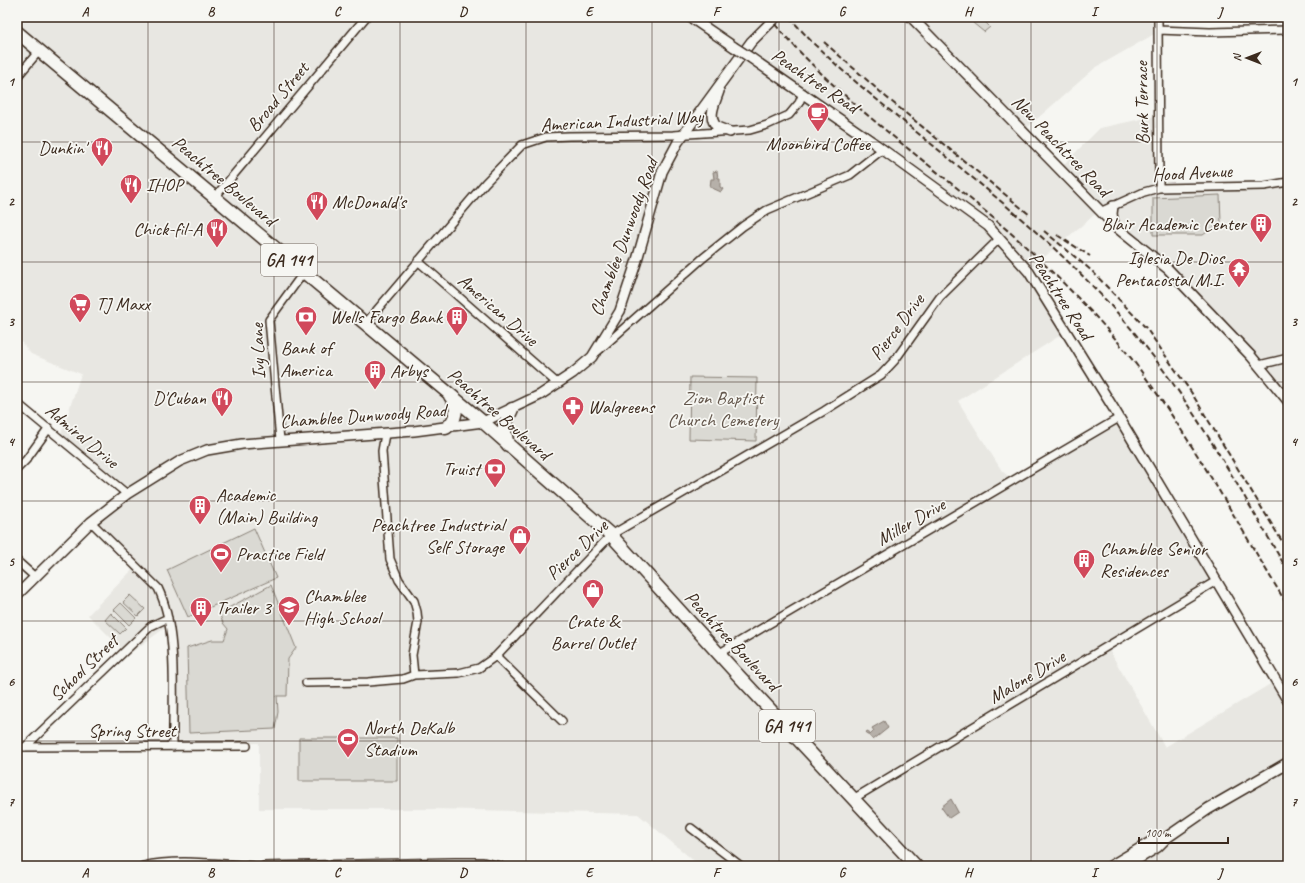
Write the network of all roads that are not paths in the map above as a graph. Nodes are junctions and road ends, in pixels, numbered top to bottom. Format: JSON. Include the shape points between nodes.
{"nodes":[{"id":1,"x":366,"y":17,"type":"edge"},
{"id":2,"x":690,"y":17,"type":"edge"},
{"id":3,"x":776,"y":17,"type":"edge"},
{"id":4,"x":911,"y":17,"type":"edge"},
{"id":5,"x":1158,"y":17,"type":"edge"},
{"id":6,"x":1158,"y":30,"type":"junction"},
{"id":7,"x":1288,"y":30,"type":"edge"},
{"id":8,"x":17,"y":32,"type":"edge"},
{"id":9,"x":39,"y":51,"type":"junction"},
{"id":10,"x":17,"y":77,"type":"edge"},
{"id":11,"x":725,"y":78,"type":"junction"},
{"id":12,"x":803,"y":93,"type":"junction"},
{"id":13,"x":730,"y":132,"type":"junction"},
{"id":14,"x":683,"y":135,"type":"junction"},
{"id":15,"x":883,"y":149,"type":"junction"},
{"id":16,"x":1288,"y":182,"type":"edge"},
{"id":17,"x":1159,"y":188,"type":"junction"},
{"id":18,"x":215,"y":197,"type":"junction"},
{"id":19,"x":1113,"y":206,"type":"junction"},
{"id":20,"x":1102,"y":211,"type":"junction"},
{"id":21,"x":1116,"y":227,"type":"junction"},
{"id":22,"x":1000,"y":239,"type":"junction"},
{"id":23,"x":418,"y":261,"type":"junction"},
{"id":24,"x":304,"y":272,"type":"junction"},
{"id":25,"x":365,"y":324,"type":"junction"},
{"id":26,"x":592,"y":357,"type":"junction"},
{"id":27,"x":1288,"y":358,"type":"edge"},
{"id":28,"x":1259,"y":365,"type":"junction"},
{"id":29,"x":558,"y":384,"type":"junction"},
{"id":30,"x":447,"y":392,"type":"junction"},
{"id":31,"x":1288,"y":401,"type":"edge"},
{"id":32,"x":17,"y":403,"type":"edge"},
{"id":33,"x":512,"y":410,"type":"junction"},
{"id":34,"x":1119,"y":418,"type":"junction"},
{"id":35,"x":483,"y":422,"type":"junction"},
{"id":36,"x":49,"y":428,"type":"junction"},
{"id":37,"x":446,"y":428,"type":"junction"},
{"id":38,"x":375,"y":434,"type":"junction"},
{"id":39,"x":385,"y":434,"type":"junction"},
{"id":40,"x":280,"y":440,"type":"junction"},
{"id":41,"x":508,"y":445,"type":"junction"},
{"id":42,"x":382,"y":446,"type":"junction"},
{"id":43,"x":17,"y":469,"type":"edge"},
{"id":44,"x":127,"y":494,"type":"junction"},
{"id":45,"x":91,"y":522,"type":"junction"},
{"id":46,"x":611,"y":535,"type":"junction"},
{"id":47,"x":17,"y":561,"type":"edge"},
{"id":48,"x":35,"y":577,"type":"junction"},
{"id":49,"x":1216,"y":581,"type":"junction"},
{"id":50,"x":17,"y":595,"type":"edge"},
{"id":51,"x":168,"y":618,"type":"junction"},
{"id":52,"x":718,"y":654,"type":"junction"},
{"id":53,"x":496,"y":656,"type":"junction"},
{"id":54,"x":414,"y":675,"type":"junction"},
{"id":55,"x":306,"y":683,"type":"dead end"},
{"id":56,"x":1288,"y":702,"type":"edge"},
{"id":57,"x":562,"y":721,"type":"dead end"},
{"id":58,"x":247,"y":746,"type":"dead end"},
{"id":59,"x":17,"y":747,"type":"edge"},
{"id":60,"x":25,"y":747,"type":"junction"},
{"id":61,"x":173,"y":747,"type":"junction"},
{"id":62,"x":1288,"y":763,"type":"edge"},
{"id":63,"x":853,"y":799,"type":"junction"},
{"id":64,"x":691,"y":828,"type":"dead end"},
{"id":65,"x":1166,"y":838,"type":"junction"},
{"id":66,"x":143,"y":866,"type":"edge"},
{"id":67,"x":252,"y":866,"type":"edge"},
{"id":68,"x":264,"y":866,"type":"edge"},
{"id":69,"x":499,"y":866,"type":"edge"},
{"id":70,"x":741,"y":866,"type":"edge"},
{"id":71,"x":916,"y":866,"type":"edge"},
{"id":72,"x":1111,"y":866,"type":"edge"},
{"id":73,"x":1126,"y":866,"type":"edge"}],
"edges":[{"from":1,"to":18,"type":"street","name":"Broad Street"},
{"from":2,"to":12,"type":"street","name":"Peachtree Road","bridge":true},
{"from":3,"to":11,"type":"street","name":"Chamblee Dunwoody Road","via":[[751,42]]},
{"from":4,"to":20,"type":"street","name":"New Peachtree Road"},
{"from":5,"to":6,"type":"street","name":"Burk Terrace"},
{"from":6,"to":7,"type":"street"},
{"from":6,"to":17,"type":"street","name":"Burk Terrace"},
{"from":8,"to":9,"type":"highway","name":"Peachtree Boulevard","number":"GA 141"},
{"from":9,"to":10,"type":"street"},
{"from":9,"to":18,"type":"highway","name":"Peachtree Boulevard","number":"GA 141"},
{"from":11,"to":13,"type":"street","via":[[712,110],[712,118],[717,127]]},
{"from":11,"to":14,"type":"street","name":"Chamblee Dunwoody Road"},
{"from":12,"to":13,"type":"street","name":"American Industrial Way","via":[[794,110],[782,118],[755,129]]},
{"from":12,"to":15,"type":"street","name":"Peachtree Road"},
{"from":13,"to":14,"type":"street","name":"American Industrial Way"},
{"from":14,"to":23,"type":"street","name":"American Industrial Way","via":[[569,136],[546,138],[522,145],[485,182]]},
{"from":14,"to":26,"type":"street","name":"Chamblee Dunwoody Road","via":[[662,172],[620,311]]},
{"from":15,"to":22,"type":"street","name":"Peachtree Road","via":[[988,226]]},
{"from":15,"to":26,"type":"street","via":[[850,175],[767,210],[743,226],[703,258]]},
{"from":16,"to":17,"type":"street","name":"Hood Avenue","via":[[1264,186]]},
{"from":17,"to":19,"type":"street","name":"Hood Avenue"},
{"from":18,"to":24,"type":"highway","name":"Peachtree Boulevard","number":"GA 141"},
{"from":19,"to":20,"type":"street","name":"Hood Avenue"},
{"from":19,"to":21,"type":"street","via":[[1112,214]]},
{"from":20,"to":21,"type":"street","name":"New Peachtree Road"},
{"from":21,"to":28,"type":"street","name":"New Peachtree Road","via":[[1168,269]]},
{"from":22,"to":34,"type":"street","name":"Peachtree Road","via":[[1029,272]]},
{"from":22,"to":46,"type":"street","name":"Pierce Drive","via":[[940,297],[895,360],[881,375]]},
{"from":23,"to":25,"type":"street","name":"American Industrial Way"},
{"from":23,"to":29,"type":"street","name":"American Drive"},
{"from":24,"to":25,"type":"highway","name":"Peachtree Boulevard","number":"GA 141"},
{"from":24,"to":40,"type":"street","name":"Ivy Lane","via":[[269,320]]},
{"from":25,"to":30,"type":"highway","name":"Peachtree Boulevard","number":"GA 141"},
{"from":26,"to":29,"type":"street","name":"Chamblee Dunwoody Road"},
{"from":27,"to":28,"type":"street"},
{"from":28,"to":31,"type":"street","name":"New Peachtree Road"},
{"from":29,"to":33,"type":"street","name":"Chamblee Dunwoody Road"},
{"from":30,"to":35,"type":"highway","name":"Peachtree Boulevard","number":"GA 141"},
{"from":30,"to":37,"type":"highway","via":[[453,400],[456,417]]},
{"from":32,"to":36,"type":"street","name":"Admiral Drive"},
{"from":33,"to":35,"type":"street","name":"Chamblee Dunwoody Road"},
{"from":33,"to":41,"type":"highway","via":[[504,427]]},
{"from":34,"to":49,"type":"street","name":"Peachtree Road"},
{"from":34,"to":52,"type":"street","name":"Miller Drive"},
{"from":35,"to":37,"type":"street","name":"Chamblee Dunwoody Road"},
{"from":35,"to":41,"type":"highway","name":"Peachtree Boulevard","number":"GA 141"},
{"from":36,"to":43,"type":"street"},
{"from":36,"to":44,"type":"street","name":"Admiral Drive"},
{"from":37,"to":39,"type":"street","name":"Chamblee Dunwoody Road"},
{"from":38,"to":39,"type":"street","name":"Chamblee Dunwoody Road"},
{"from":38,"to":40,"type":"street","name":"Chamblee Dunwoody Road"},
{"from":38,"to":42,"type":"street"},
{"from":39,"to":42,"type":"street"},
{"from":40,"to":44,"type":"street","name":"Chamblee Dunwoody Road","via":[[207,450],[180,460]]},
{"from":41,"to":46,"type":"highway","name":"Peachtree Boulevard","number":"GA 141"},
{"from":42,"to":54,"type":"street","via":[[390,559],[399,580],[414,601],[417,612],[417,631],[412,655]]},
{"from":44,"to":45,"type":"street","name":"Chamblee Dunwoody Road"},
{"from":45,"to":48,"type":"street","name":"Chamblee Dunwoody Road"},
{"from":45,"to":51,"type":"street","via":[[158,588],[165,602]]},
{"from":46,"to":52,"type":"highway","name":"Peachtree Boulevard","number":"GA 141"},
{"from":46,"to":53,"type":"street","name":"Pierce Drive"},
{"from":47,"to":48,"type":"street"},
{"from":48,"to":50,"type":"street","name":"Chamblee Dunwoody Road"},
{"from":49,"to":56,"type":"street","name":"Peachtree Road"},
{"from":49,"to":63,"type":"street","name":"Malone Drive"},
{"from":51,"to":60,"type":"street","name":"School Street","via":[[151,626]]},
{"from":51,"to":61,"type":"street","via":[[172,643]]},
{"from":52,"to":63,"type":"highway","name":"Peachtree Boulevard","number":"GA 141"},
{"from":53,"to":54,"type":"street","name":"Pierce Drive","via":[[480,668],[468,671]]},
{"from":53,"to":57,"type":"street"},
{"from":54,"to":55,"type":"street","name":"Pierce Drive","via":[[368,682]]},
{"from":58,"to":61,"type":"street","name":"Spring Street"},
{"from":59,"to":60,"type":"street","name":"Spring Street"},
{"from":60,"to":61,"type":"street","name":"Spring Street"},
{"from":62,"to":65,"type":"main road","via":[[1208,809]]},
{"from":63,"to":71,"type":"highway","name":"Peachtree Boulevard","number":"GA 141"},
{"from":64,"to":70,"type":"street"},
{"from":65,"to":72,"type":"main road","via":[[1153,841]]},
{"from":65,"to":73,"type":"main road","via":[[1157,848]]},
{"from":66,"to":67,"type":"street","via":[[178,863]]},
{"from":68,"to":69,"type":"street","via":[[482,862]]}]}
